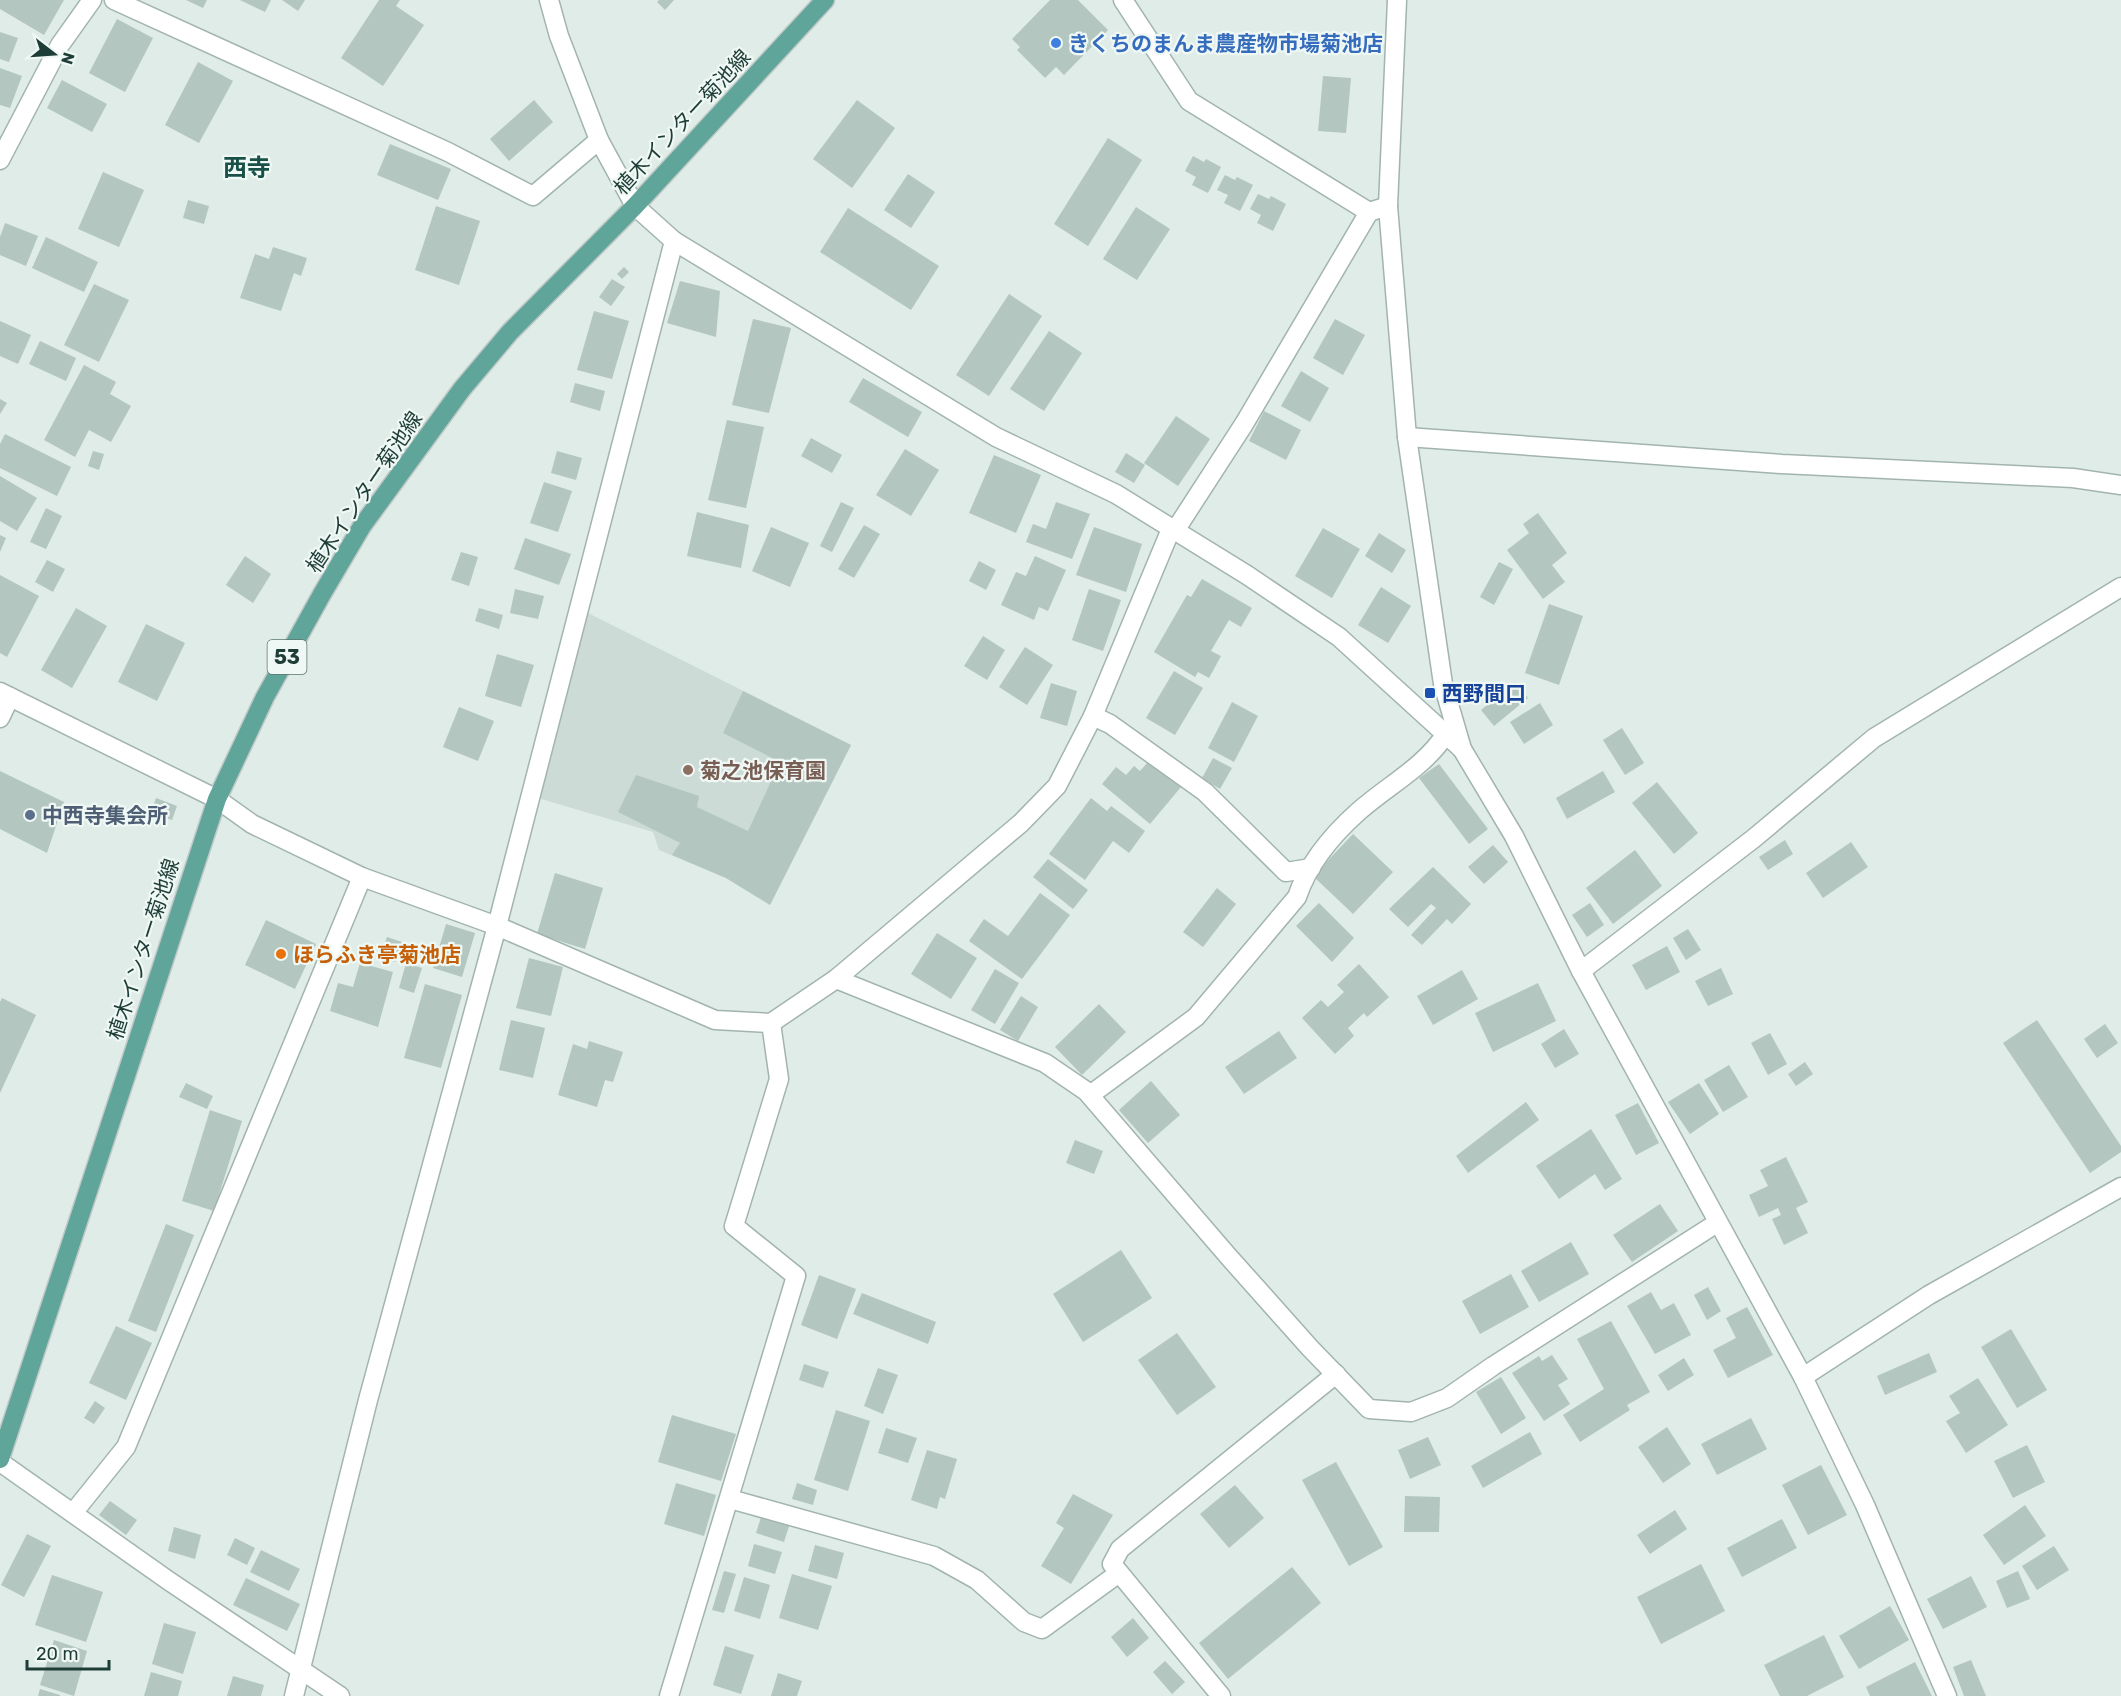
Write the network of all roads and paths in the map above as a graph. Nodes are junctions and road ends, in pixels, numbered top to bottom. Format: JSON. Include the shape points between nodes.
{"nodes":[{"id":1,"x":92,"y":0,"type":"edge"},
{"id":2,"x":114,"y":0,"type":"edge"},
{"id":3,"x":549,"y":0,"type":"edge"},
{"id":4,"x":825,"y":0,"type":"edge"},
{"id":5,"x":1123,"y":0,"type":"edge"},
{"id":6,"x":1397,"y":0,"type":"edge"},
{"id":7,"x":599,"y":140,"type":"junction"},
{"id":8,"x":0,"y":160,"type":"edge"},
{"id":9,"x":635,"y":206,"type":"junction"},
{"id":10,"x":1388,"y":206,"type":"junction"},
{"id":11,"x":1369,"y":212,"type":"junction"},
{"id":12,"x":674,"y":241,"type":"junction"},
{"id":13,"x":1407,"y":437,"type":"junction"},
{"id":14,"x":2121,"y":485,"type":"edge"},
{"id":15,"x":1171,"y":529,"type":"junction"},
{"id":16,"x":2121,"y":587,"type":"edge"},
{"id":17,"x":5,"y":694,"type":"edge"},
{"id":18,"x":1093,"y":716,"type":"junction"},
{"id":19,"x":0,"y":718,"type":"edge"},
{"id":20,"x":1446,"y":734,"type":"junction"},
{"id":21,"x":1462,"y":749,"type":"junction"},
{"id":22,"x":217,"y":799,"type":"junction"},
{"id":23,"x":1311,"y":868,"type":"junction"},
{"id":24,"x":362,"y":877,"type":"junction"},
{"id":25,"x":497,"y":927,"type":"junction"},
{"id":26,"x":1581,"y":971,"type":"junction"},
{"id":27,"x":836,"y":979,"type":"junction"},
{"id":28,"x":771,"y":1023,"type":"junction"},
{"id":29,"x":1090,"y":1095,"type":"junction"},
{"id":30,"x":2121,"y":1187,"type":"edge"},
{"id":31,"x":1717,"y":1223,"type":"junction"},
{"id":32,"x":1336,"y":1374,"type":"junction"},
{"id":33,"x":1803,"y":1377,"type":"junction"},
{"id":34,"x":0,"y":1460,"type":"edge"},
{"id":35,"x":730,"y":1498,"type":"junction"},
{"id":36,"x":73,"y":1513,"type":"junction"},
{"id":37,"x":1119,"y":1573,"type":"junction"},
{"id":38,"x":300,"y":1670,"type":"junction"},
{"id":39,"x":294,"y":1696,"type":"edge"},
{"id":40,"x":340,"y":1696,"type":"edge"},
{"id":41,"x":669,"y":1696,"type":"edge"},
{"id":42,"x":1221,"y":1696,"type":"edge"},
{"id":43,"x":1947,"y":1696,"type":"edge"}],
"edges":[{"from":1,"to":8,"type":"street","via":[[60,45]]},
{"from":2,"to":7,"type":"street","via":[[448,152],[533,196]]},
{"from":3,"to":7,"type":"street"},
{"from":4,"to":9,"type":"main road","name":"植木インター菊池線","number":"53"},
{"from":5,"to":11,"type":"street","via":[[1188,101]]},
{"from":6,"to":10,"type":"street"},
{"from":7,"to":9,"type":"street"},
{"from":9,"to":12,"type":"street"},
{"from":9,"to":22,"type":"main road","name":"植木インター菊池線","number":"53","via":[[503,340],[462,389],[363,526],[265,697]]},
{"from":10,"to":11,"type":"street"},
{"from":10,"to":13,"type":"street"},
{"from":11,"to":15,"type":"street","via":[[1244,423],[1178,526]]},
{"from":12,"to":15,"type":"street","via":[[996,437],[1116,494]]},
{"from":12,"to":25,"type":"street"},
{"from":13,"to":14,"type":"street","via":[[1782,464],[2073,478]]},
{"from":13,"to":21,"type":"street","via":[[1443,684]]},
{"from":15,"to":18,"type":"street"},
{"from":15,"to":20,"type":"street","via":[[1339,637]]},
{"from":16,"to":26,"type":"street","via":[[1874,738],[1753,839]]},
{"from":17,"to":19,"type":"street"},
{"from":17,"to":22,"type":"street"},
{"from":18,"to":23,"type":"street","via":[[1205,792],[1286,872]]},
{"from":18,"to":27,"type":"street","via":[[1057,786],[1021,823]]},
{"from":20,"to":21,"type":"street"},
{"from":20,"to":23,"type":"street","via":[[1431,756],[1359,812]]},
{"from":21,"to":26,"type":"street","via":[[1514,836]]},
{"from":22,"to":24,"type":"street","via":[[252,824]]},
{"from":22,"to":34,"type":"main road","name":"植木インター菊池線","number":"53"},
{"from":23,"to":29,"type":"street","via":[[1297,897],[1196,1017]]},
{"from":24,"to":25,"type":"street"},
{"from":24,"to":36,"type":"street","via":[[126,1447]]},
{"from":25,"to":28,"type":"street","via":[[716,1020]]},
{"from":25,"to":38,"type":"street","via":[[368,1400]]},
{"from":26,"to":31,"type":"street"},
{"from":27,"to":28,"type":"street"},
{"from":27,"to":29,"type":"street","via":[[1045,1063]]},
{"from":28,"to":35,"type":"street","via":[[779,1079],[734,1226],[796,1276]]},
{"from":29,"to":32,"type":"street"},
{"from":30,"to":33,"type":"street","via":[[1929,1295]]},
{"from":31,"to":32,"type":"street","via":[[1447,1398],[1411,1412],[1369,1408]]},
{"from":31,"to":33,"type":"street"},
{"from":32,"to":37,"type":"street","via":[[1120,1549],[1112,1564]]},
{"from":33,"to":43,"type":"street","via":[[1865,1505]]},
{"from":34,"to":36,"type":"street"},
{"from":35,"to":37,"type":"street","via":[[934,1556],[977,1580],[1024,1622],[1042,1629]]},
{"from":35,"to":41,"type":"street"},
{"from":36,"to":38,"type":"street"},
{"from":37,"to":42,"type":"street"},
{"from":38,"to":39,"type":"street"},
{"from":38,"to":40,"type":"street"}]}
